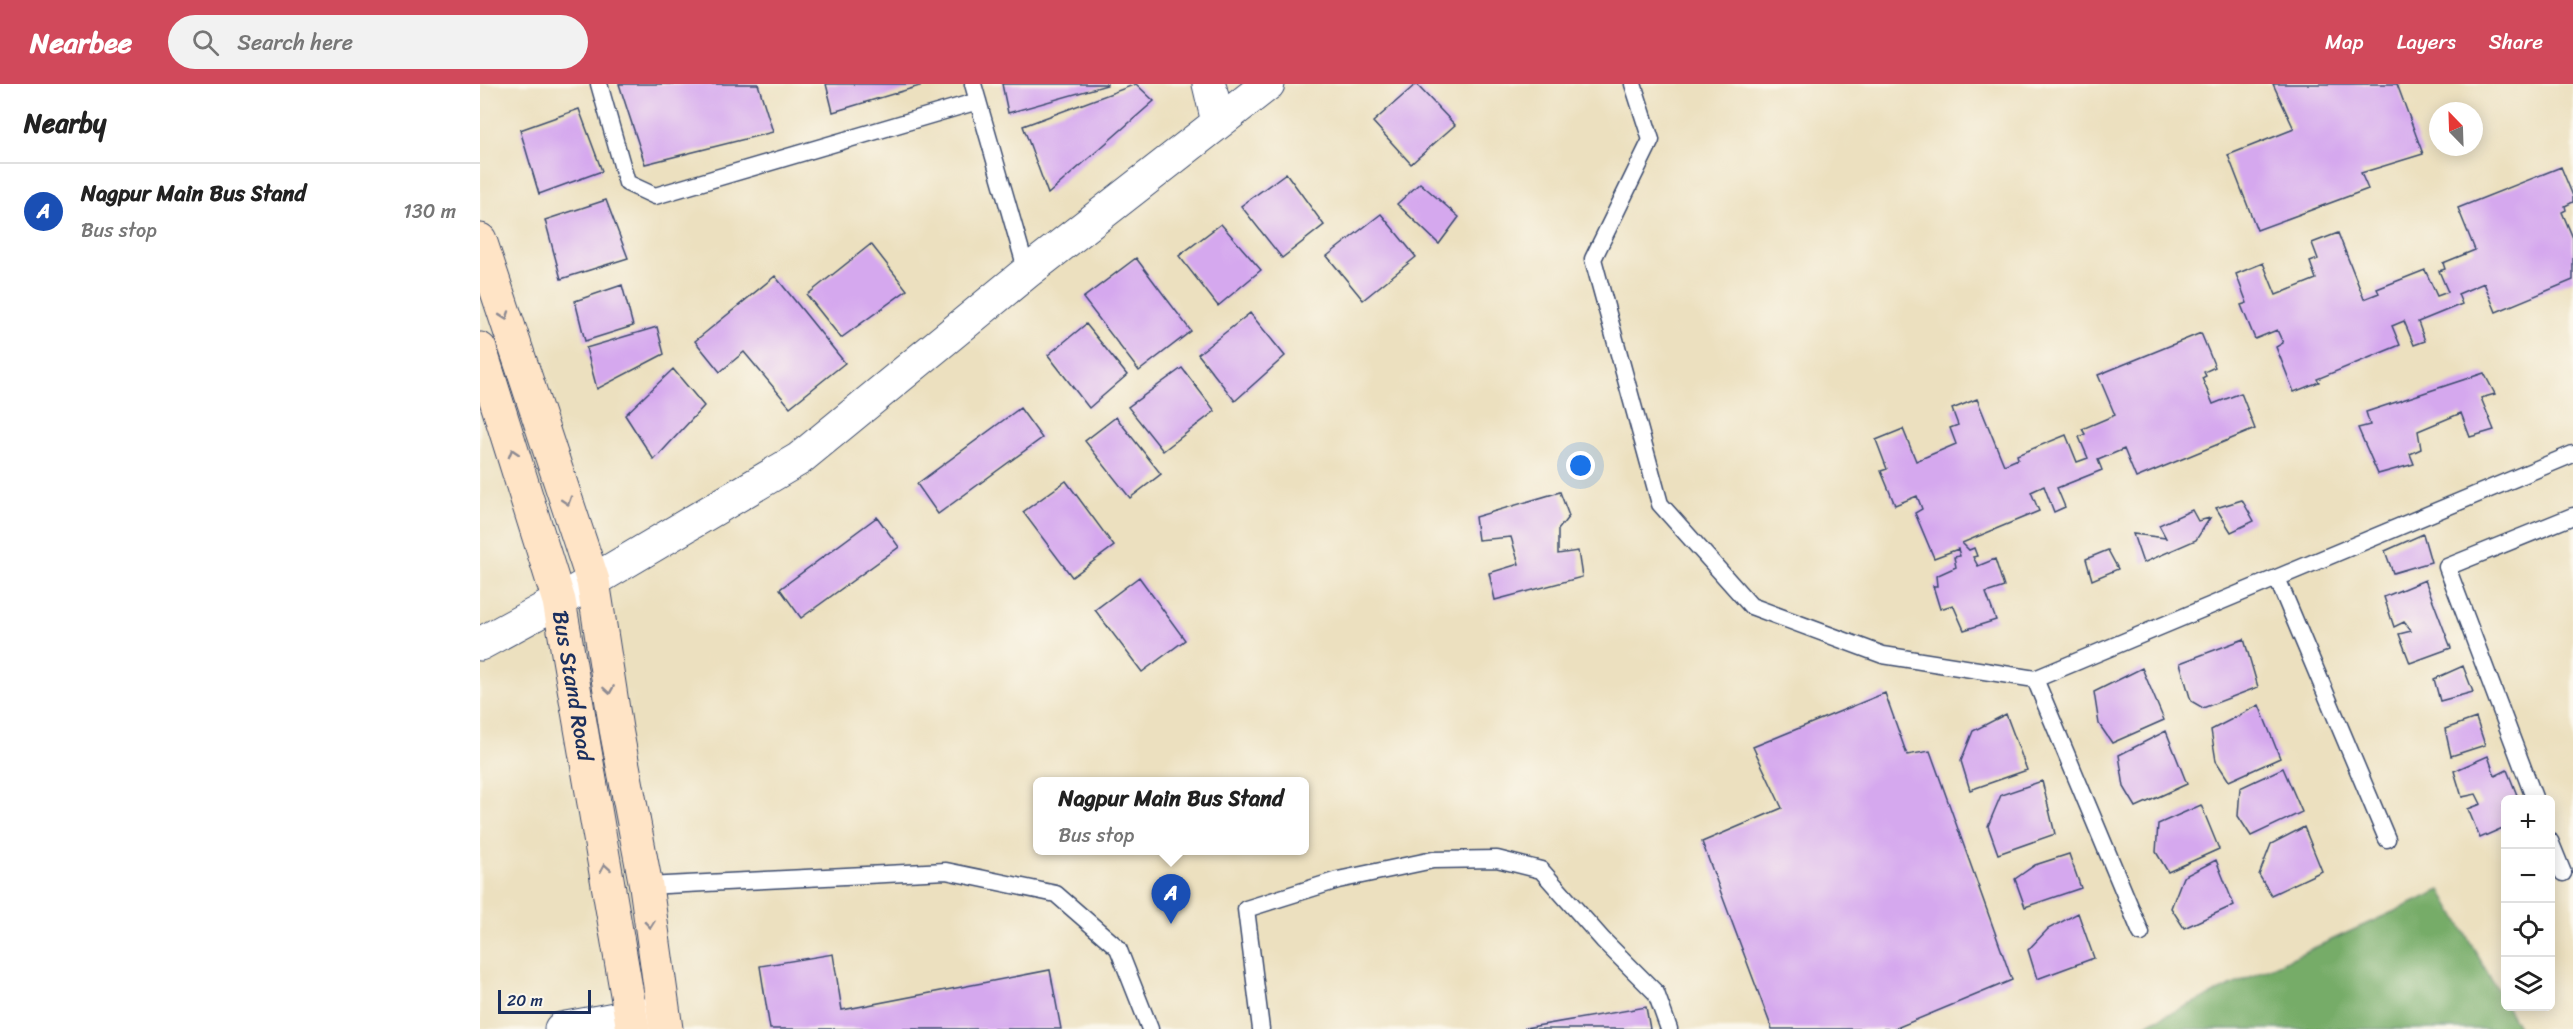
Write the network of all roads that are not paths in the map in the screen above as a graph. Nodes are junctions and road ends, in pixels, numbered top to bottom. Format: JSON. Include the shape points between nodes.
{"nodes":[{"id":1,"x":599,"y":84,"type":"edge"},
{"id":2,"x":973,"y":84,"type":"edge"},
{"id":3,"x":1209,"y":84,"type":"edge"},
{"id":4,"x":1268,"y":84,"type":"edge"},
{"id":5,"x":1633,"y":84,"type":"edge"},
{"id":6,"x":978,"y":101,"type":"junction"},
{"id":7,"x":1218,"y":122,"type":"junction"},
{"id":8,"x":480,"y":240,"type":"edge"},
{"id":9,"x":1027,"y":272,"type":"junction"},
{"id":10,"x":480,"y":349,"type":"edge"},
{"id":11,"x":2573,"y":454,"type":"edge"},
{"id":12,"x":2573,"y":516,"type":"edge"},
{"id":13,"x":2277,"y":578,"type":"junction"},
{"id":14,"x":593,"y":581,"type":"junction"},
{"id":15,"x":559,"y":601,"type":"junction"},
{"id":16,"x":480,"y":644,"type":"edge"},
{"id":17,"x":2035,"y":679,"type":"junction"},
{"id":18,"x":2533,"y":795,"type":"edge"},
{"id":19,"x":2387,"y":839,"type":"dead end"},
{"id":20,"x":2553,"y":849,"type":"edge"},
{"id":21,"x":2563,"y":873,"type":"dead end"},
{"id":22,"x":646,"y":886,"type":"junction"},
{"id":23,"x":2141,"y":933,"type":"dead end"},
{"id":24,"x":665,"y":1021,"type":"edge"},
{"id":25,"x":632,"y":1023,"type":"edge"},
{"id":26,"x":561,"y":1029,"type":"edge"},
{"id":27,"x":1150,"y":1029,"type":"edge"},
{"id":28,"x":1262,"y":1029,"type":"edge"},
{"id":29,"x":1669,"y":1029,"type":"edge"}],
"edges":[{"from":1,"to":6,"type":"lane","via":[[627,183],[655,196]]},
{"from":2,"to":6,"type":"lane"},
{"from":3,"to":7,"type":"street"},
{"from":4,"to":7,"type":"street"},
{"from":5,"to":17,"type":"lane","via":[[1651,140],[1593,259],[1660,504],[1750,606],[1883,655]]},
{"from":6,"to":9,"type":"lane"},
{"from":7,"to":9,"type":"street"},
{"from":8,"to":14,"type":"main road","one_way":true},
{"from":9,"to":14,"type":"street","via":[[799,459]]},
{"from":15,"to":10,"type":"main road","name":"Bus Stand Road","one_way":true},
{"from":11,"to":13,"type":"lane"},
{"from":12,"to":18,"type":"lane","via":[[2447,567]]},
{"from":13,"to":17,"type":"lane"},
{"from":13,"to":19,"type":"lane"},
{"from":14,"to":15,"type":"street"},
{"from":14,"to":22,"type":"main road","one_way":true},
{"from":15,"to":16,"type":"street"},
{"from":25,"to":15,"type":"main road","name":"Bus Stand Road","one_way":true},
{"from":17,"to":23,"type":"lane"},
{"from":20,"to":21,"type":"lane"},
{"from":22,"to":24,"type":"main road","one_way":true},
{"from":22,"to":27,"type":"lane","via":[[946,871],[1056,894],[1118,948]]},
{"from":24,"to":25,"type":"street"},
{"from":25,"to":26,"type":"street"},
{"from":28,"to":29,"type":"lane","via":[[1246,909],[1338,880],[1433,860],[1497,859],[1541,870],[1656,993]]}]}
